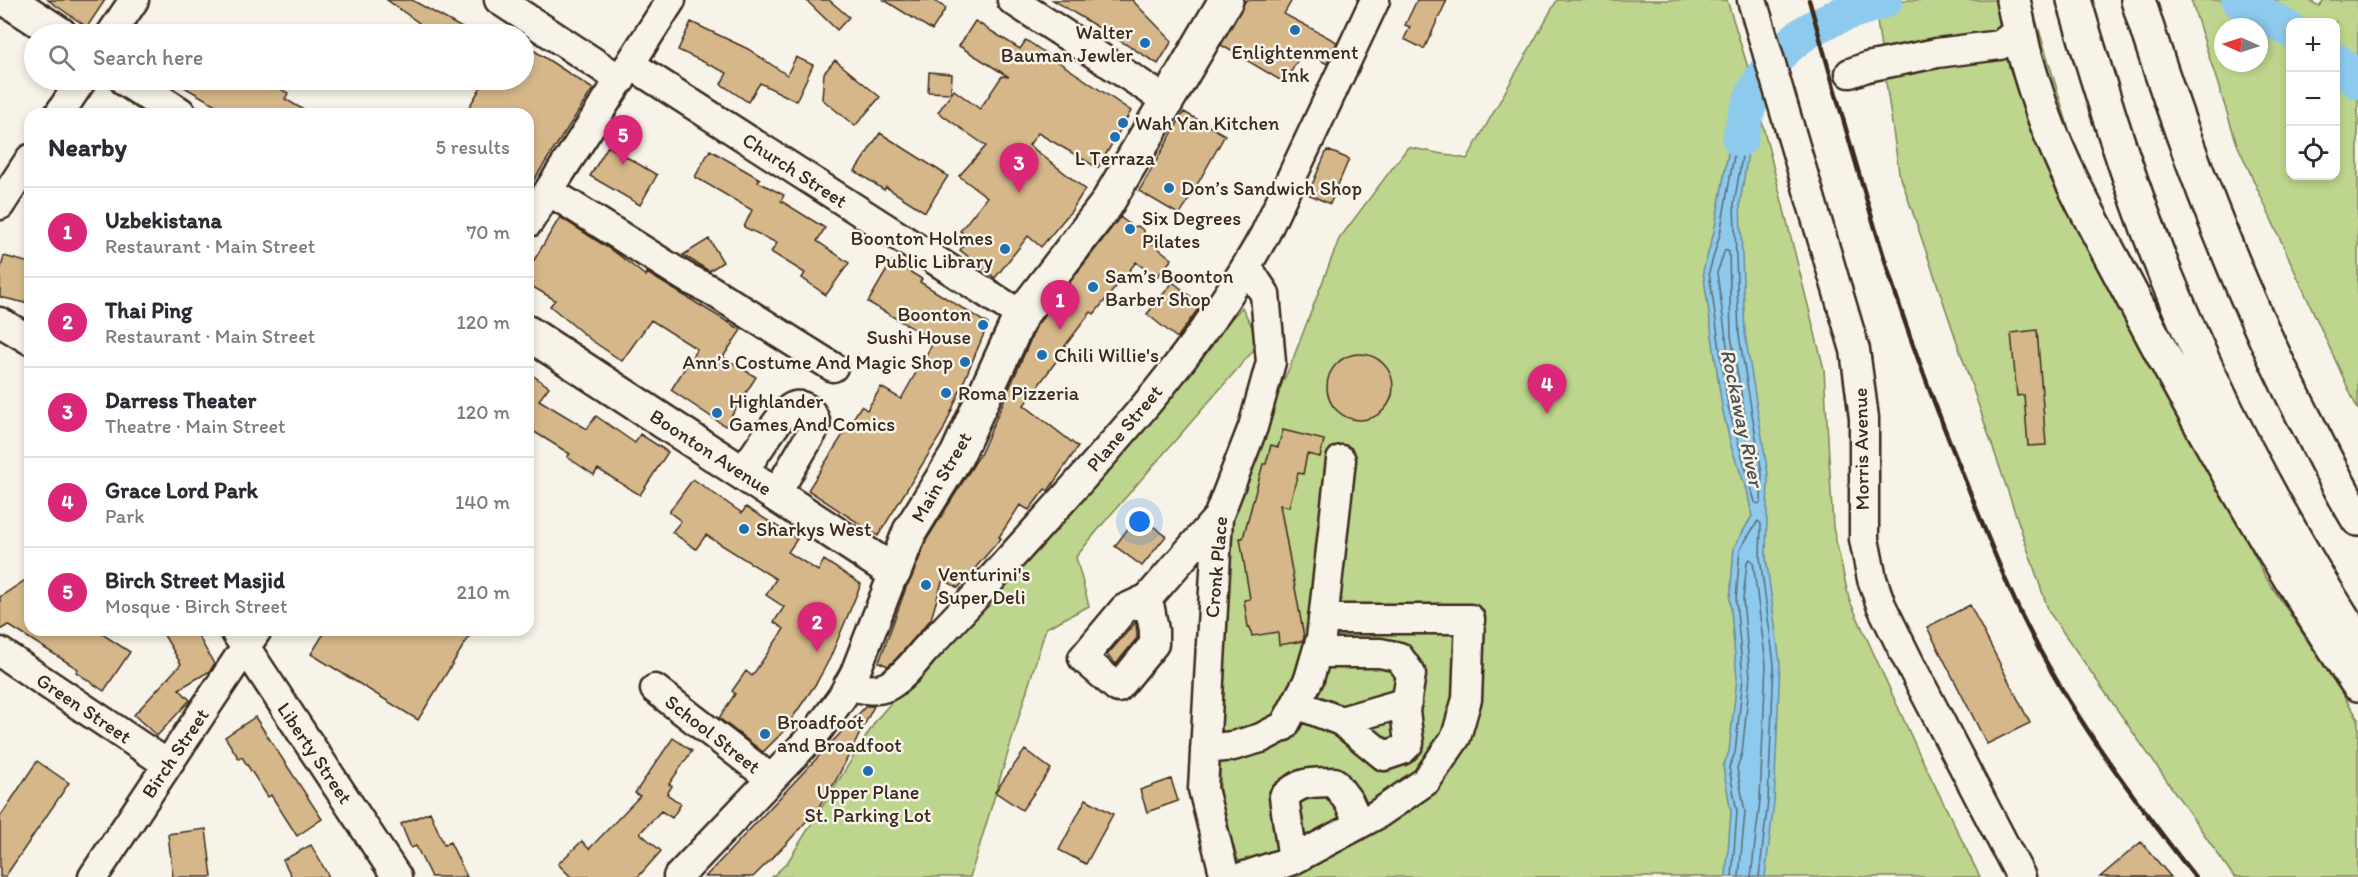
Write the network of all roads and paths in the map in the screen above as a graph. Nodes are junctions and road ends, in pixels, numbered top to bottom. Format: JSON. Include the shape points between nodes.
{"nodes":[{"id":1,"x":8,"y":0,"type":"edge"},
{"id":2,"x":134,"y":0,"type":"edge"},
{"id":3,"x":499,"y":0,"type":"edge"},
{"id":4,"x":671,"y":0,"type":"edge"},
{"id":5,"x":1012,"y":0,"type":"edge"},
{"id":6,"x":1226,"y":0,"type":"edge"},
{"id":7,"x":1375,"y":0,"type":"edge"},
{"id":8,"x":1752,"y":0,"type":"edge"},
{"id":9,"x":2074,"y":0,"type":"edge"},
{"id":10,"x":2138,"y":1,"type":"edge"},
{"id":11,"x":45,"y":24,"type":"edge"},
{"id":12,"x":118,"y":24,"type":"edge"},
{"id":13,"x":2019,"y":28,"type":"edge"},
{"id":14,"x":626,"y":72,"type":"junction"},
{"id":15,"x":1850,"y":73,"type":"dead end"},
{"id":16,"x":75,"y":90,"type":"edge"},
{"id":17,"x":142,"y":90,"type":"edge"},
{"id":18,"x":1167,"y":101,"type":"junction"},
{"id":19,"x":63,"y":108,"type":"edge"},
{"id":20,"x":169,"y":108,"type":"edge"},
{"id":21,"x":24,"y":168,"type":"edge"},
{"id":22,"x":549,"y":190,"type":"junction"},
{"id":23,"x":0,"y":205,"type":"edge"},
{"id":24,"x":534,"y":214,"type":"edge"},
{"id":25,"x":1247,"y":267,"type":"junction"},
{"id":26,"x":1021,"y":315,"type":"junction"},
{"id":27,"x":0,"y":322,"type":"edge"},
{"id":28,"x":24,"y":336,"type":"edge"},
{"id":29,"x":534,"y":337,"type":"edge"},
{"id":30,"x":832,"y":367,"type":"dead end"},
{"id":31,"x":1341,"y":460,"type":"dead end"},
{"id":32,"x":742,"y":472,"type":"junction"},
{"id":33,"x":776,"y":494,"type":"junction"},
{"id":34,"x":1218,"y":517,"type":"junction"},
{"id":35,"x":2358,"y":519,"type":"edge"},
{"id":36,"x":894,"y":572,"type":"junction"},
{"id":37,"x":1148,"y":598,"type":"dead end"},
{"id":38,"x":1323,"y":619,"type":"junction"},
{"id":39,"x":245,"y":636,"type":"edge"},
{"id":40,"x":2358,"y":642,"type":"edge"},
{"id":41,"x":0,"y":652,"type":"edge"},
{"id":42,"x":1317,"y":653,"type":"junction"},
{"id":43,"x":2358,"y":684,"type":"edge"},
{"id":44,"x":849,"y":685,"type":"junction"},
{"id":45,"x":654,"y":689,"type":"dead end"},
{"id":46,"x":1407,"y":702,"type":"junction"},
{"id":47,"x":1296,"y":704,"type":"junction"},
{"id":48,"x":1341,"y":721,"type":"junction"},
{"id":49,"x":1205,"y":749,"type":"junction"},
{"id":50,"x":167,"y":764,"type":"junction"},
{"id":51,"x":771,"y":779,"type":"junction"},
{"id":52,"x":1359,"y":824,"type":"junction"},
{"id":53,"x":1293,"y":860,"type":"junction"},
{"id":54,"x":93,"y":877,"type":"edge"},
{"id":55,"x":397,"y":877,"type":"edge"},
{"id":56,"x":678,"y":877,"type":"edge"},
{"id":57,"x":1225,"y":877,"type":"edge"},
{"id":58,"x":1242,"y":877,"type":"edge"},
{"id":59,"x":2021,"y":877,"type":"edge"}],
"edges":[{"from":1,"to":11,"type":"main road"},
{"from":2,"to":12,"type":"street"},
{"from":3,"to":14,"type":"street","name":"Church Street"},
{"from":4,"to":14,"type":"street"},
{"from":5,"to":18,"type":"street"},
{"from":6,"to":18,"type":"main road","name":"Main Street"},
{"from":7,"to":25,"type":"street","name":"Plane Street"},
{"from":8,"to":59,"type":"street","name":"Morris Avenue","via":[[1855,350],[1864,418],[1864,539],[1872,579],[1908,660]]},
{"from":9,"to":40,"type":"main road","via":[[2140,208],[2197,346],[2299,546]]},
{"from":10,"to":35,"type":"main road","via":[[2179,124],[2235,271],[2287,385]]},
{"from":13,"to":15,"type":"street","via":[[2000,45],[1937,53]]},
{"from":13,"to":43,"type":"main road","via":[[2036,94],[2052,136],[2160,350],[2239,496]]},
{"from":14,"to":22,"type":"street"},
{"from":14,"to":26,"type":"street","name":"Church Street"},
{"from":16,"to":19,"type":"street"},
{"from":17,"to":20,"type":"main road"},
{"from":18,"to":26,"type":"main road","name":"Main Street","via":[[1106,205]]},
{"from":21,"to":23,"type":"street"},
{"from":22,"to":24,"type":"street"},
{"from":22,"to":30,"type":"street"},
{"from":25,"to":34,"type":"street","name":"Cronk Place","via":[[1264,294],[1271,362],[1253,427]]},
{"from":25,"to":44,"type":"street","name":"Plane Street","via":[[1197,338],[1115,441],[903,674],[887,686],[867,690]]},
{"from":26,"to":36,"type":"main road","name":"Main Street","via":[[957,455],[910,531]]},
{"from":27,"to":28,"type":"street"},
{"from":29,"to":32,"type":"main road","name":"Boonton Avenue"},
{"from":31,"to":38,"type":"street"},
{"from":32,"to":33,"type":"main road","name":"Boonton Avenue"},
{"from":32,"to":33,"type":"street","via":[[787,411],[810,409],[816,426]]},
{"from":33,"to":36,"type":"main road","name":"Boonton Avenue"},
{"from":34,"to":37,"type":"street"},
{"from":34,"to":49,"type":"street","name":"Cronk Place"},
{"from":36,"to":44,"type":"street","name":"Main Street"},
{"from":38,"to":42,"type":"street"},
{"from":38,"to":52,"type":"street","via":[[1470,620],[1467,699],[1456,737],[1426,781]]},
{"from":39,"to":50,"type":"street","name":"Birch Street"},
{"from":39,"to":55,"type":"street","name":"Liberty Street"},
{"from":41,"to":50,"type":"street","name":"Green Street"},
{"from":42,"to":46,"type":"street","via":[[1380,653],[1399,657],[1412,674]]},
{"from":42,"to":47,"type":"street"},
{"from":44,"to":51,"type":"street","name":"Main Street","via":[[819,730]]},
{"from":45,"to":51,"type":"street","name":"School Street"},
{"from":46,"to":48,"type":"street"},
{"from":46,"to":48,"type":"street","via":[[1409,743],[1402,750],[1383,756]]},
{"from":47,"to":48,"type":"street"},
{"from":47,"to":49,"type":"street","via":[[1284,726],[1261,738]]},
{"from":49,"to":57,"type":"street","name":"Cronk Place","via":[[1203,789]]},
{"from":50,"to":54,"type":"street","name":"Birch Street"},
{"from":51,"to":56,"type":"street","name":"Main Street"},
{"from":52,"to":53,"type":"street"},
{"from":52,"to":53,"type":"street","via":[[1335,782],[1294,787],[1284,797]]},
{"from":53,"to":58,"type":"street"}]}
